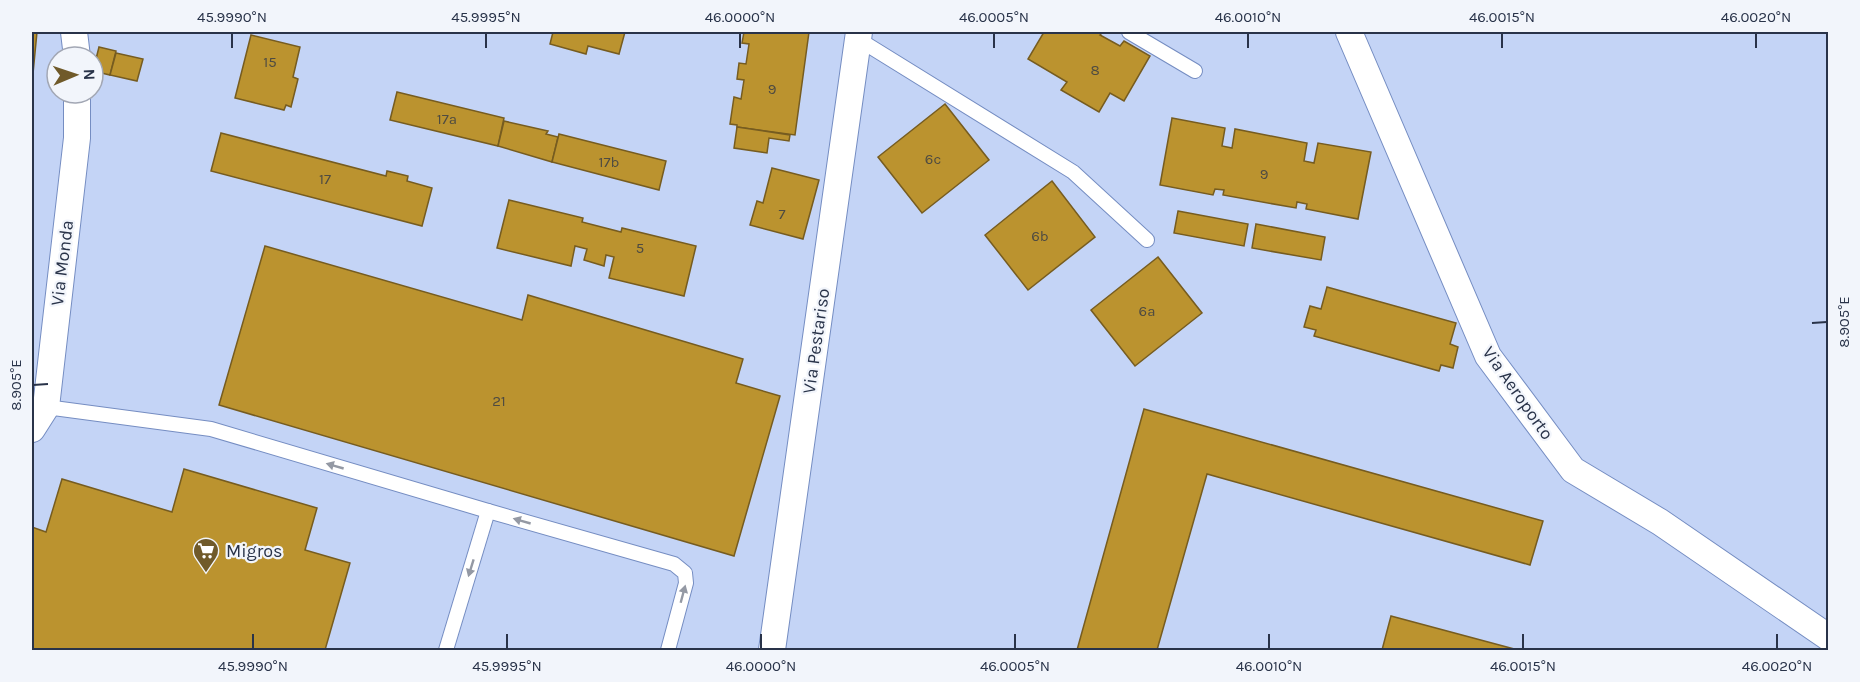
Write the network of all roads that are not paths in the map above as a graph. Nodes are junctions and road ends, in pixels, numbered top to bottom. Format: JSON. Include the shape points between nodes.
{"nodes":[{"id":1,"x":1129,"y":32,"type":"edge"},
{"id":2,"x":1349,"y":32,"type":"edge"},
{"id":3,"x":858,"y":35,"type":"edge"},
{"id":4,"x":1195,"y":71,"type":"dead end"},
{"id":5,"x":77,"y":105,"type":"edge"},
{"id":6,"x":1147,"y":240,"type":"dead end"},
{"id":7,"x":46,"y":407,"type":"junction"},
{"id":8,"x":32,"y":429,"type":"edge"},
{"id":9,"x":488,"y":512,"type":"junction"},
{"id":10,"x":1828,"y":637,"type":"edge"},
{"id":11,"x":446,"y":651,"type":"edge"},
{"id":12,"x":668,"y":651,"type":"edge"},
{"id":13,"x":772,"y":651,"type":"edge"}],
"edges":[{"from":1,"to":4,"type":"lane"},
{"from":2,"to":10,"type":"street","name":"Via Aeroporto","via":[[1488,356],[1573,470],[1660,522]]},
{"from":3,"to":6,"type":"lane","via":[[1073,172]]},
{"from":3,"to":13,"type":"street","name":"Via Pestariso"},
{"from":5,"to":7,"type":"street","name":"Via Monda","via":[[77,138]]},
{"from":7,"to":8,"type":"street","name":"Via Monda"},
{"from":9,"to":7,"type":"lane","one_way":true,"via":[[210,429]]},
{"from":9,"to":11,"type":"lane","one_way":true},
{"from":12,"to":9,"type":"lane","one_way":true,"via":[[686,583],[686,573],[679,566]]}]}
